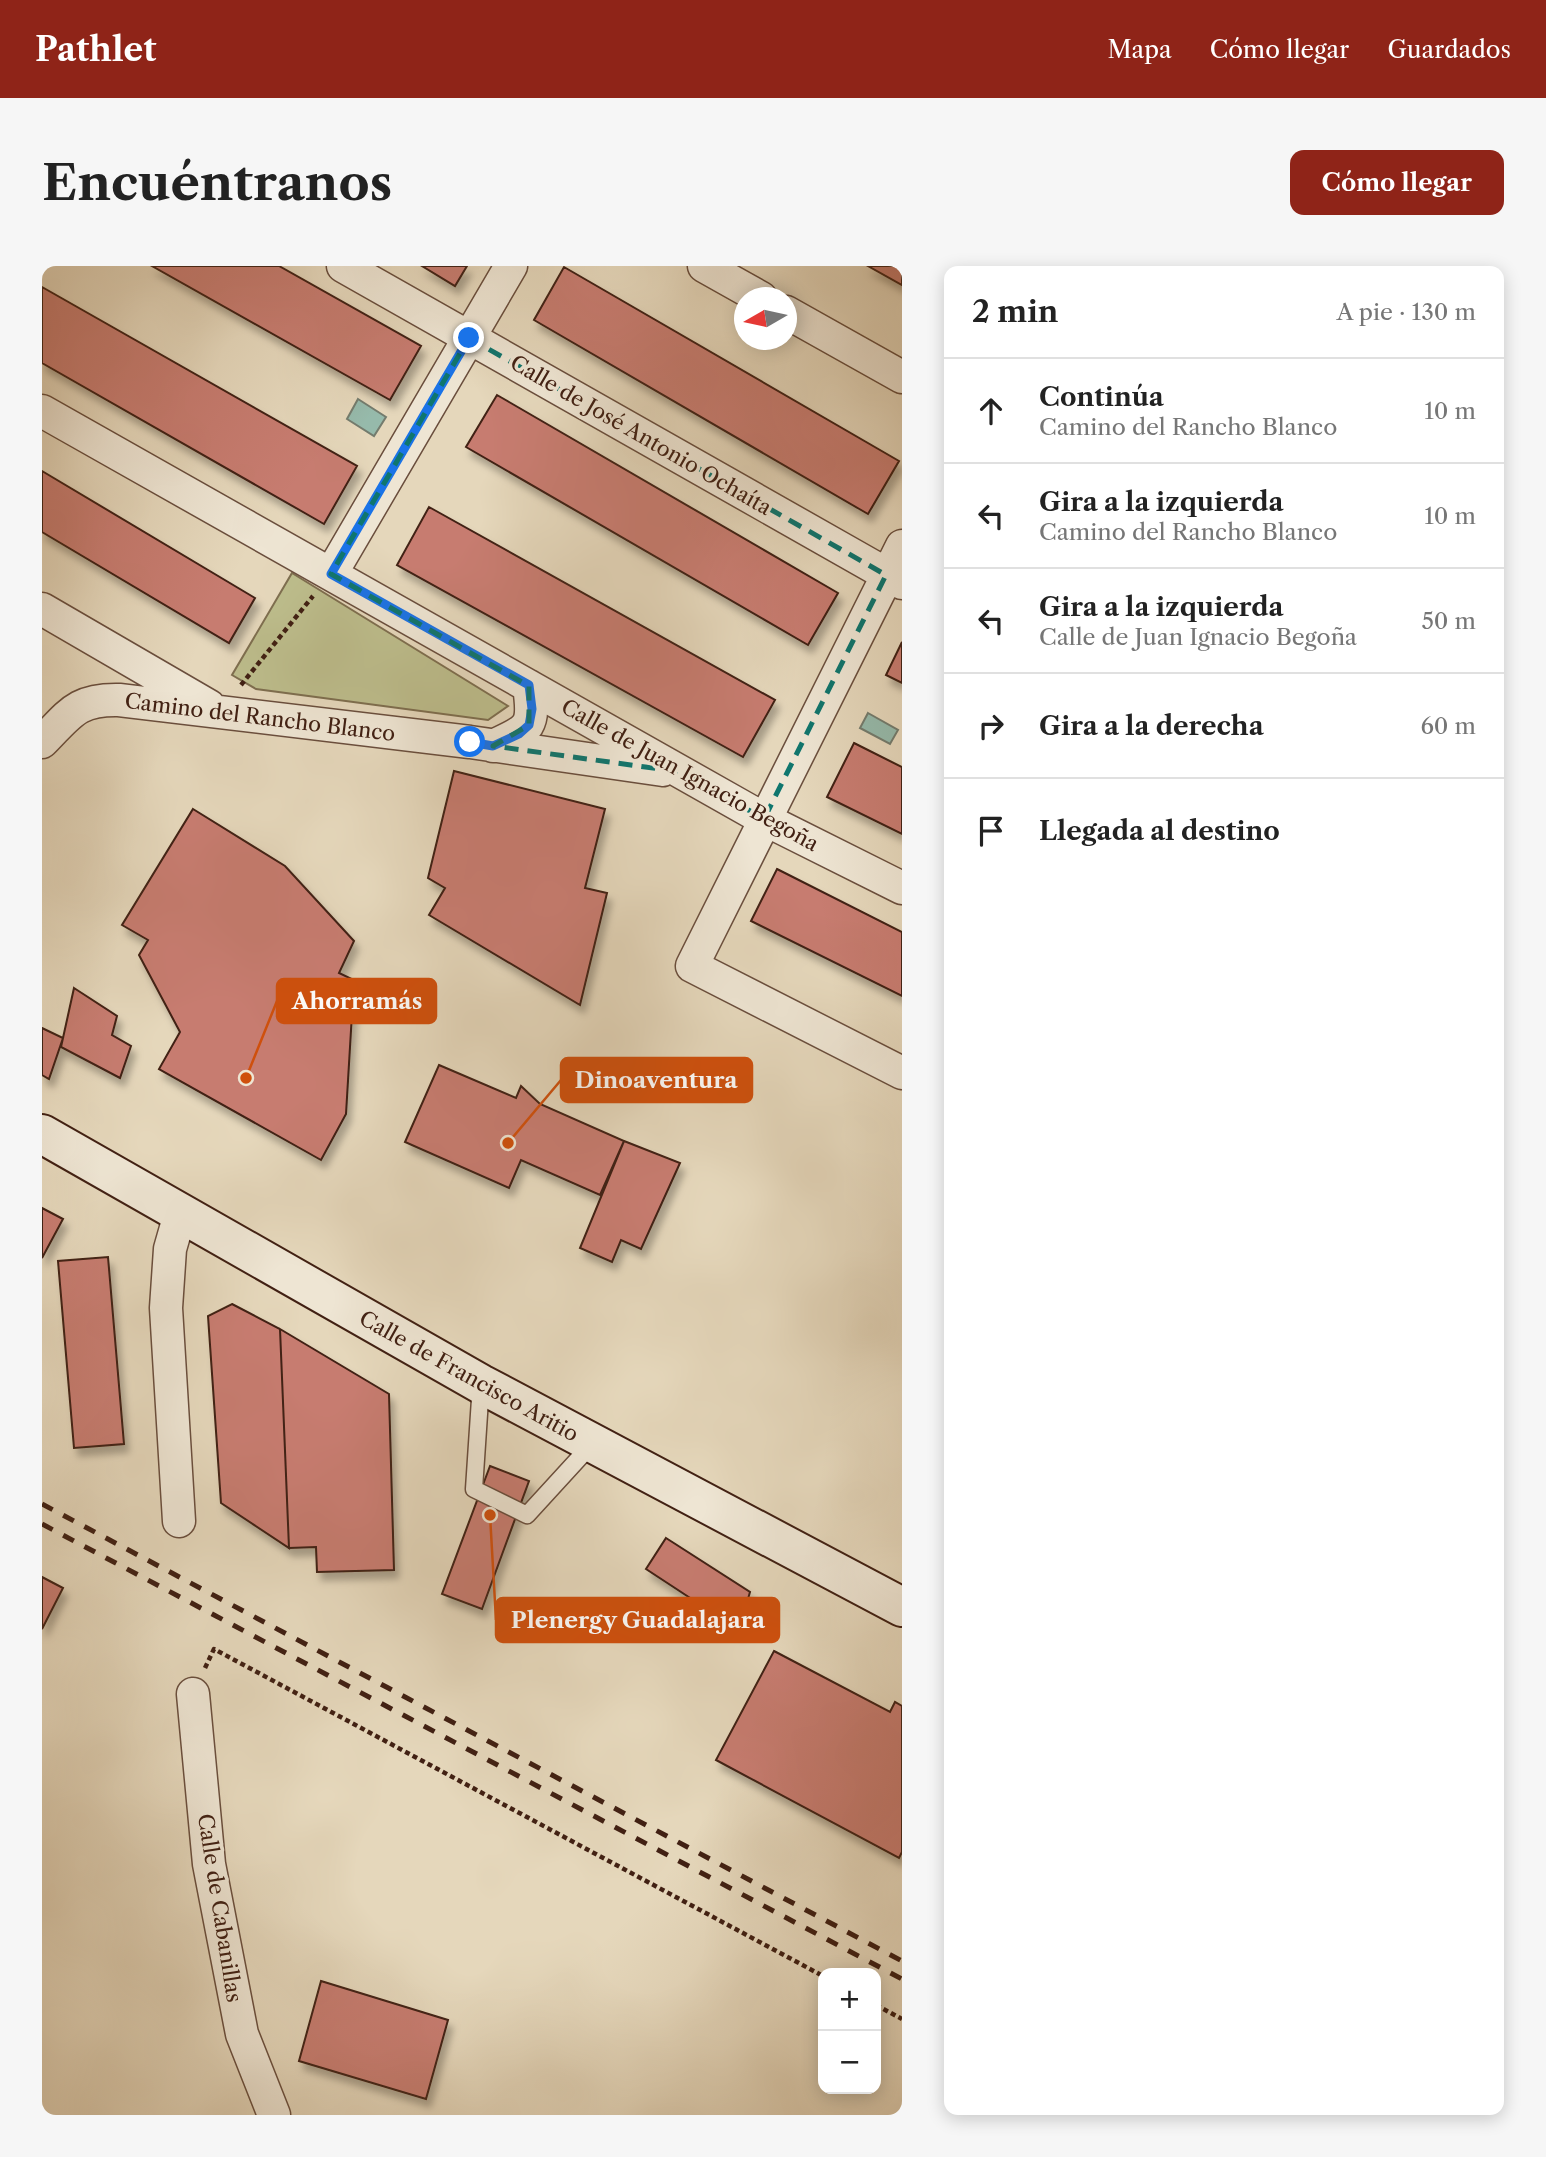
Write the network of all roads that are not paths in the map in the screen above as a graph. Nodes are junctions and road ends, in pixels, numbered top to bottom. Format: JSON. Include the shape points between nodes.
{"nodes":[{"id":1,"x":343,"y":266,"type":"edge"},
{"id":2,"x":511,"y":266,"type":"edge"},
{"id":3,"x":704,"y":266,"type":"edge"},
{"id":4,"x":741,"y":287,"type":"edge"},
{"id":5,"x":797,"y":318,"type":"edge"},
{"id":6,"x":469,"y":338,"type":"junction"},
{"id":7,"x":902,"y":377,"type":"edge"},
{"id":8,"x":42,"y":411,"type":"edge"},
{"id":9,"x":902,"y":546,"type":"edge"},
{"id":10,"x":331,"y":574,"type":"junction"},
{"id":11,"x":894,"y":579,"type":"edge"},
{"id":12,"x":42,"y":608,"type":"edge"},
{"id":13,"x":529,"y":685,"type":"junction"},
{"id":14,"x":219,"y":712,"type":"junction"},
{"id":15,"x":42,"y":742,"type":"edge"},
{"id":16,"x":493,"y":746,"type":"junction"},
{"id":17,"x":682,"y":772,"type":"junction"},
{"id":18,"x":764,"y":819,"type":"junction"},
{"id":19,"x":902,"y":888,"type":"edge"},
{"id":20,"x":902,"y":1073,"type":"edge"},
{"id":21,"x":42,"y":1134,"type":"edge"},
{"id":22,"x":180,"y":1214,"type":"junction"},
{"id":23,"x":481,"y":1384,"type":"junction"},
{"id":24,"x":592,"y":1444,"type":"junction"},
{"id":25,"x":179,"y":1521,"type":"dead end"},
{"id":26,"x":902,"y":1607,"type":"edge"},
{"id":27,"x":193,"y":1695,"type":"road end"},
{"id":28,"x":274,"y":2115,"type":"edge"}],
"edges":[{"from":1,"to":6,"type":"street","name":"Calle de José Antonio Ochaíta"},
{"from":2,"to":6,"type":"street"},
{"from":3,"to":4,"type":"street"},
{"from":5,"to":7,"type":"street"},
{"from":6,"to":10,"type":"street"},
{"from":6,"to":11,"type":"street","name":"Calle de José Antonio Ochaíta"},
{"from":8,"to":10,"type":"street","name":"Calle de Juan Ignacio Begoña"},
{"from":9,"to":11,"type":"street"},
{"from":10,"to":13,"type":"street","name":"Calle de Juan Ignacio Begoña"},
{"from":11,"to":18,"type":"street"},
{"from":12,"to":14,"type":"street"},
{"from":13,"to":16,"type":"street","via":[[529,725]]},
{"from":13,"to":17,"type":"street","name":"Calle de Juan Ignacio Begoña"},
{"from":14,"to":15,"type":"street","name":"Camino del Rancho Blanco","via":[[99,699],[79,706]]},
{"from":14,"to":16,"type":"street","name":"Camino del Rancho Blanco"},
{"from":16,"to":17,"type":"street","name":"Camino del Rancho Blanco"},
{"from":17,"to":18,"type":"street","name":"Calle de Juan Ignacio Begoña"},
{"from":18,"to":19,"type":"street","name":"Calle de Juan Ignacio Begoña"},
{"from":18,"to":20,"type":"street","via":[[692,966]]},
{"from":21,"to":22,"type":"main road","name":"Calle de Francisco Aritio"},
{"from":22,"to":23,"type":"main road","name":"Calle de Francisco Aritio"},
{"from":22,"to":25,"type":"street","via":[[170,1249],[166,1308]]},
{"from":23,"to":24,"type":"main road","name":"Calle de Francisco Aritio"},
{"from":23,"to":24,"type":"lane","via":[[474,1489],[527,1515]]},
{"from":24,"to":26,"type":"main road","name":"Calle de Francisco Aritio"},
{"from":27,"to":28,"type":"street","name":"Calle de Cabanillas","via":[[209,1864],[242,2034]]}]}
